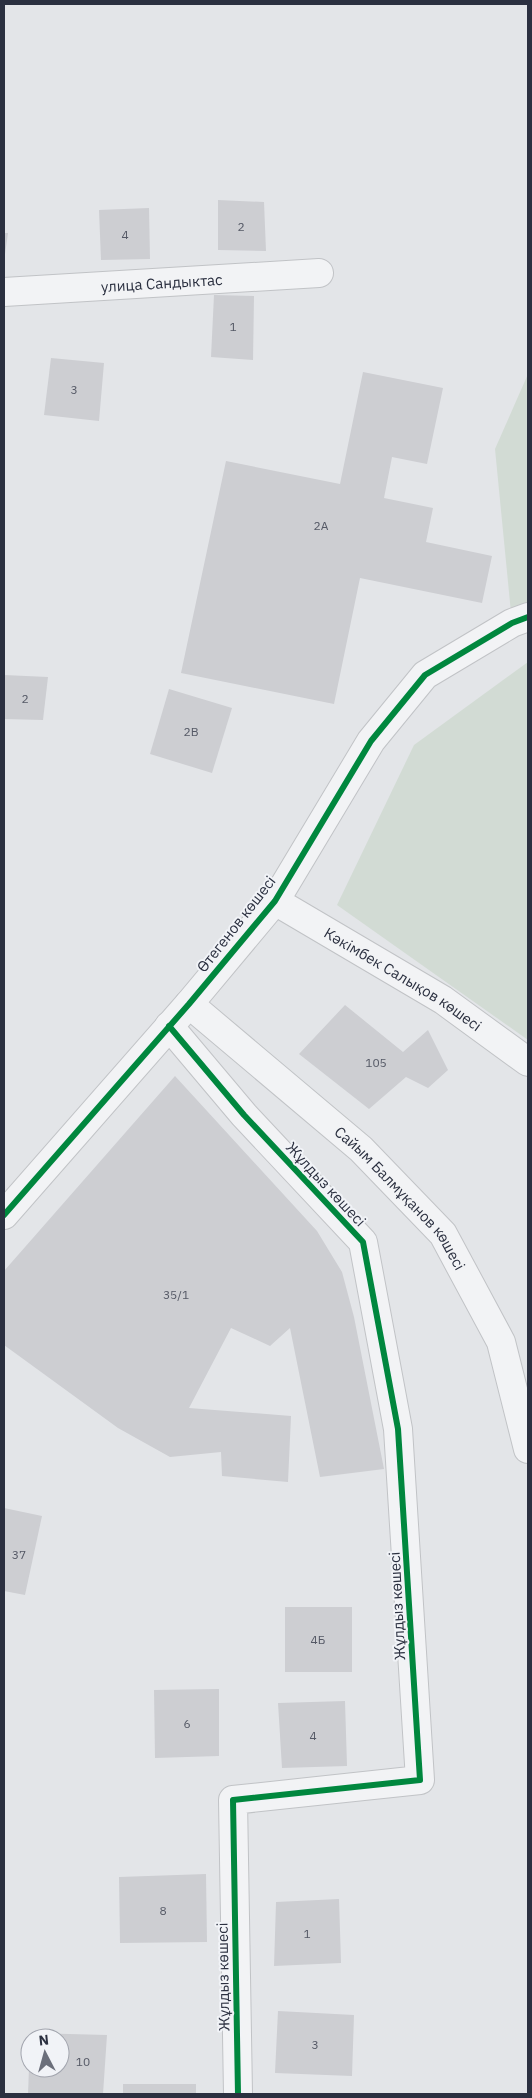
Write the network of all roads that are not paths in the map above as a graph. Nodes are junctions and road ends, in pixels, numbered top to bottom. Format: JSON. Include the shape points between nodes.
{"nodes":[{"id":1,"x":319,"y":273,"type":"dead end"},
{"id":2,"x":4,"y":292,"type":"edge"},
{"id":3,"x":528,"y":617,"type":"edge"},
{"id":4,"x":275,"y":901,"type":"junction"},
{"id":5,"x":188,"y":1004,"type":"junction"},
{"id":6,"x":169,"y":1026,"type":"junction"},
{"id":7,"x":528,"y":1062,"type":"edge"},
{"id":8,"x":4,"y":1215,"type":"edge"},
{"id":9,"x":528,"y":1449,"type":"edge"},
{"id":10,"x":238,"y":2094,"type":"edge"}],
"edges":[{"from":1,"to":2,"type":"street","name":"улица Сандыктас"},
{"from":3,"to":4,"type":"street","name":"Өтегенов көшесі","via":[[512,623],[425,675],[371,742]]},
{"from":4,"to":5,"type":"street","name":"Өтегенов көшесі"},
{"from":4,"to":7,"type":"street","name":"Кәкімбек Салықов көшесі","via":[[443,1000]]},
{"from":5,"to":6,"type":"street","name":"Өтегенов көшесі"},
{"from":5,"to":9,"type":"street","name":"Сайым Балмұқанов көшесі","via":[[361,1149],[443,1234],[501,1342]]},
{"from":6,"to":8,"type":"street","name":"Өтегенов көшесі"},
{"from":6,"to":10,"type":"street","name":"Жұлдыз көшесі","via":[[244,1115],[363,1242],[398,1429],[420,1780],[233,1800]]}]}
